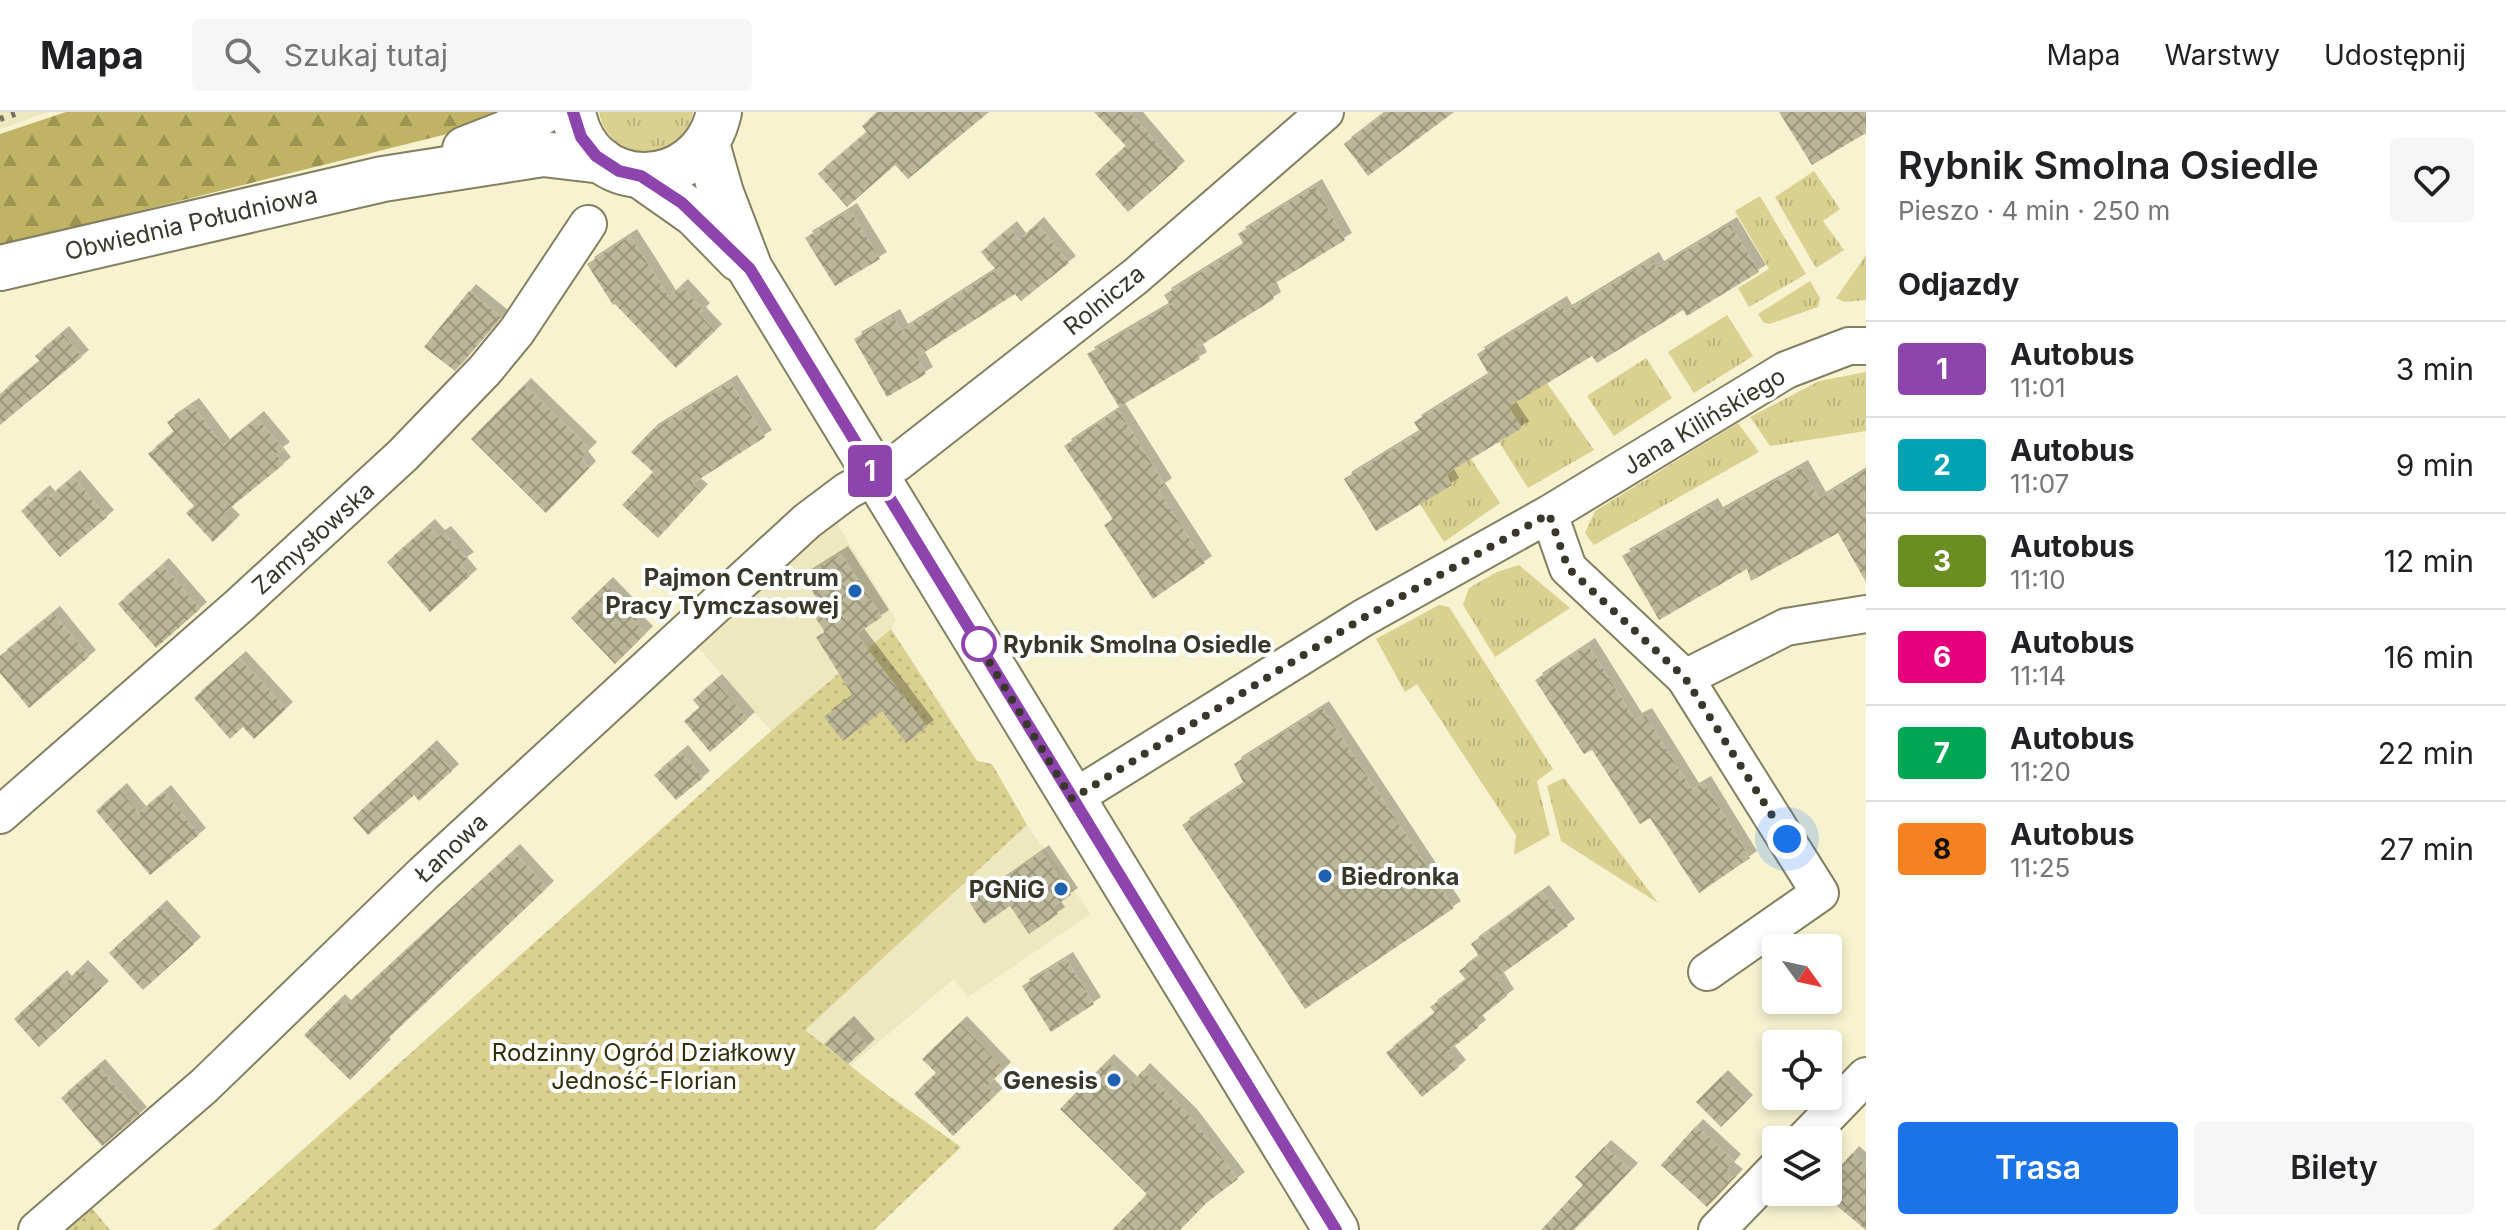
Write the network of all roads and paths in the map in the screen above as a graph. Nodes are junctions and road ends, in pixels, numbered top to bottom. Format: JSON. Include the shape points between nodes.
{"nodes":[{"id":1,"x":542,"y":112,"type":"edge"},
{"id":2,"x":573,"y":112,"type":"edge"},
{"id":3,"x":1325,"y":112,"type":"edge"},
{"id":4,"x":713,"y":128,"type":"edge"},
{"id":5,"x":621,"y":168,"type":"junction"},
{"id":6,"x":383,"y":179,"type":"junction"},
{"id":7,"x":588,"y":224,"type":"dead end"},
{"id":8,"x":0,"y":268,"type":"edge"},
{"id":9,"x":750,"y":269,"type":"junction"},
{"id":10,"x":1866,"y":346,"type":"edge"},
{"id":11,"x":873,"y":476,"type":"junction"},
{"id":12,"x":1549,"y":514,"type":"junction"},
{"id":13,"x":1866,"y":614,"type":"edge"},
{"id":14,"x":1685,"y":678,"type":"junction"},
{"id":15,"x":1072,"y":799,"type":"junction"},
{"id":16,"x":0,"y":815,"type":"edge"},
{"id":17,"x":1707,"y":972,"type":"dead end"},
{"id":18,"x":1866,"y":1076,"type":"edge"},
{"id":19,"x":1818,"y":1126,"type":"edge"},
{"id":20,"x":1762,"y":1183,"type":"edge"},
{"id":21,"x":37,"y":1230,"type":"edge"},
{"id":22,"x":1336,"y":1230,"type":"edge"},
{"id":23,"x":1717,"y":1230,"type":"edge"}],
"edges":[{"from":1,"to":6,"type":"main road","name":"Obwiednia Południowa","via":[[489,141]]},
{"from":2,"to":5,"type":"main road","via":[[581,137]]},
{"from":3,"to":11,"type":"street","name":"Rolnicza","via":[[1136,276],[897,463]]},
{"from":4,"to":5,"type":"main road","via":[[692,159],[676,169],[658,175]]},
{"from":4,"to":9,"type":"main road","via":[[721,193]]},
{"from":5,"to":6,"type":"main road","name":"Obwiednia Południowa","via":[[553,154]]},
{"from":5,"to":9,"type":"main road","via":[[695,214]]},
{"from":6,"to":8,"type":"main road","name":"Obwiednia Południowa"},
{"from":7,"to":16,"type":"street","name":"Zamysłowska","via":[[517,331],[403,455]]},
{"from":9,"to":11,"type":"main road"},
{"from":10,"to":12,"type":"street","name":"Jana Kilińskiego","via":[[1849,346],[1786,370]]},
{"from":11,"to":15,"type":"main road"},
{"from":11,"to":21,"type":"street","name":"Łanowa","via":[[784,541],[423,874],[204,1086]]},
{"from":12,"to":14,"type":"street","via":[[1568,568]]},
{"from":12,"to":15,"type":"street","name":"Jana Kilińskiego","via":[[1363,618]]},
{"from":13,"to":14,"type":"street","via":[[1786,627]]},
{"from":14,"to":17,"type":"street","via":[[1820,893]]},
{"from":15,"to":22,"type":"main road"},
{"from":18,"to":19,"type":"street"},
{"from":20,"to":23,"type":"street"}]}
